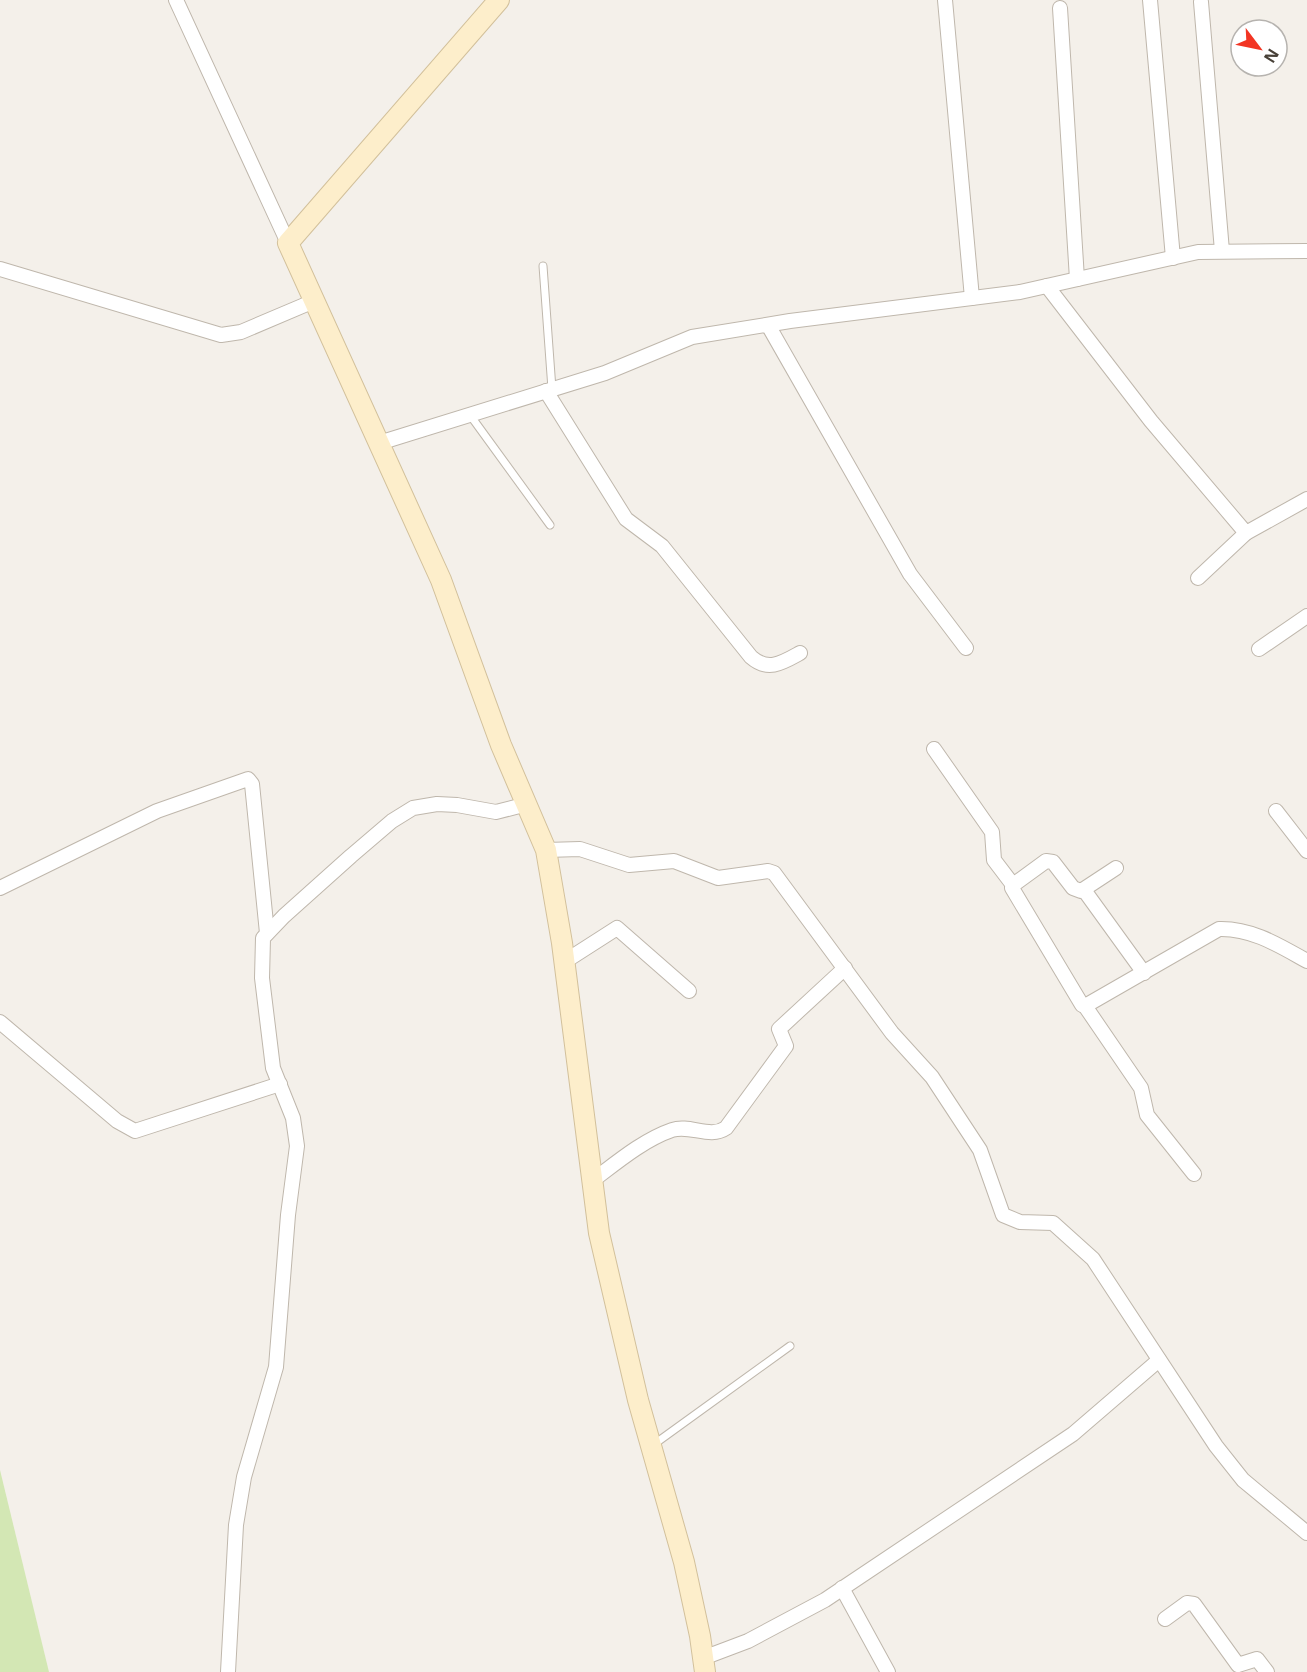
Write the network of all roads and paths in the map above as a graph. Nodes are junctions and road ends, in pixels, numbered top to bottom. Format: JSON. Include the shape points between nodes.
{"nodes":[{"id":1,"x":177,"y":0,"type":"edge"},
{"id":2,"x":499,"y":0,"type":"edge"},
{"id":3,"x":945,"y":0,"type":"edge"},
{"id":4,"x":1150,"y":0,"type":"edge"},
{"id":5,"x":1201,"y":2,"type":"dead end"},
{"id":6,"x":1060,"y":8,"type":"dead end"},
{"id":7,"x":288,"y":243,"type":"junction"},
{"id":8,"x":1222,"y":251,"type":"junction"},
{"id":9,"x":1307,"y":251,"type":"edge"},
{"id":10,"x":1173,"y":258,"type":"junction"},
{"id":11,"x":543,"y":266,"type":"dead end"},
{"id":12,"x":0,"y":269,"type":"edge"},
{"id":13,"x":1077,"y":279,"type":"junction"},
{"id":14,"x":1047,"y":286,"type":"junction"},
{"id":15,"x":972,"y":298,"type":"junction"},
{"id":16,"x":314,"y":301,"type":"junction"},
{"id":17,"x":768,"y":325,"type":"junction"},
{"id":18,"x":549,"y":390,"type":"junction"},
{"id":19,"x":470,"y":415,"type":"junction"},
{"id":20,"x":379,"y":443,"type":"junction"},
{"id":21,"x":1307,"y":499,"type":"edge"},
{"id":22,"x":550,"y":525,"type":"dead end"},
{"id":23,"x":1246,"y":533,"type":"junction"},
{"id":24,"x":1198,"y":578,"type":"dead end"},
{"id":25,"x":1307,"y":616,"type":"edge"},
{"id":26,"x":966,"y":648,"type":"dead end"},
{"id":27,"x":1259,"y":649,"type":"dead end"},
{"id":28,"x":800,"y":653,"type":"dead end"},
{"id":29,"x":934,"y":748,"type":"dead end"},
{"id":30,"x":527,"y":804,"type":"junction"},
{"id":31,"x":1276,"y":811,"type":"dead end"},
{"id":32,"x":546,"y":850,"type":"junction"},
{"id":33,"x":1307,"y":851,"type":"edge"},
{"id":34,"x":1116,"y":868,"type":"dead end"},
{"id":35,"x":1012,"y":885,"type":"junction"},
{"id":36,"x":0,"y":888,"type":"edge"},
{"id":37,"x":1084,"y":890,"type":"junction"},
{"id":38,"x":267,"y":933,"type":"junction"},
{"id":39,"x":1307,"y":961,"type":"edge"},
{"id":40,"x":564,"y":962,"type":"junction"},
{"id":41,"x":845,"y":968,"type":"junction"},
{"id":42,"x":1144,"y":973,"type":"junction"},
{"id":43,"x":689,"y":992,"type":"dead end"},
{"id":44,"x":1085,"y":1006,"type":"junction"},
{"id":45,"x":0,"y":1022,"type":"edge"},
{"id":46,"x":280,"y":1084,"type":"junction"},
{"id":47,"x":1194,"y":1174,"type":"dead end"},
{"id":48,"x":592,"y":1181,"type":"junction"},
{"id":49,"x":790,"y":1346,"type":"dead end"},
{"id":50,"x":1159,"y":1360,"type":"junction"},
{"id":51,"x":651,"y":1447,"type":"junction"},
{"id":52,"x":1307,"y":1533,"type":"edge"},
{"id":53,"x":842,"y":1588,"type":"junction"},
{"id":54,"x":1165,"y":1619,"type":"dead end"},
{"id":55,"x":704,"y":1665,"type":"edge"},
{"id":56,"x":228,"y":1672,"type":"edge"},
{"id":57,"x":888,"y":1672,"type":"edge"},
{"id":58,"x":1267,"y":1672,"type":"edge"}],
"edges":[{"from":1,"to":7,"type":"street"},
{"from":2,"to":7,"type":"street"},
{"from":3,"to":15,"type":"street"},
{"from":4,"to":10,"type":"street"},
{"from":5,"to":8,"type":"street"},
{"from":6,"to":13,"type":"street"},
{"from":7,"to":16,"type":"street"},
{"from":8,"to":9,"type":"street"},
{"from":8,"to":10,"type":"street"},
{"from":10,"to":13,"type":"street"},
{"from":11,"to":18,"type":"lane"},
{"from":12,"to":16,"type":"street","via":[[221,335],[241,332]]},
{"from":13,"to":14,"type":"street"},
{"from":14,"to":15,"type":"street"},
{"from":14,"to":23,"type":"street","via":[[1151,421]]},
{"from":15,"to":17,"type":"street"},
{"from":16,"to":20,"type":"street"},
{"from":17,"to":18,"type":"street","via":[[692,337],[605,373]]},
{"from":17,"to":26,"type":"street","via":[[909,574]]},
{"from":18,"to":19,"type":"street"},
{"from":18,"to":28,"type":"street","via":[[626,519],[662,546],[751,657],[765,666],[773,666]]},
{"from":19,"to":20,"type":"street"},
{"from":19,"to":22,"type":"lane"},
{"from":20,"to":30,"type":"street","via":[[441,580],[501,745]]},
{"from":21,"to":23,"type":"street"},
{"from":23,"to":24,"type":"street"},
{"from":25,"to":27,"type":"street"},
{"from":29,"to":35,"type":"street","via":[[992,832],[994,860]]},
{"from":30,"to":32,"type":"street"},
{"from":30,"to":38,"type":"street","via":[[496,812],[437,804],[413,808],[351,856]]},
{"from":31,"to":33,"type":"street"},
{"from":32,"to":40,"type":"street"},
{"from":32,"to":41,"type":"street","via":[[580,849],[629,865],[674,861],[718,878],[771,871]]},
{"from":34,"to":37,"type":"street"},
{"from":35,"to":37,"type":"street","via":[[1050,860],[1076,890]]},
{"from":35,"to":44,"type":"street"},
{"from":36,"to":38,"type":"street","via":[[158,811],[248,779],[252,784]]},
{"from":37,"to":42,"type":"street"},
{"from":38,"to":46,"type":"street","via":[[261,944],[262,978],[273,1068]]},
{"from":39,"to":42,"type":"street","via":[[1269,940],[1219,929]]},
{"from":40,"to":43,"type":"street","via":[[617,928]]},
{"from":40,"to":48,"type":"street"},
{"from":41,"to":48,"type":"street","via":[[779,1029],[786,1046],[726,1128],[713,1133],[673,1130]]},
{"from":41,"to":50,"type":"street","via":[[892,1034],[932,1077],[980,1150],[1003,1215],[1020,1222],[1053,1224],[1093,1259]]},
{"from":42,"to":44,"type":"street"},
{"from":44,"to":47,"type":"street","via":[[1144,1093],[1147,1115]]},
{"from":45,"to":46,"type":"street","via":[[117,1121],[135,1131]]},
{"from":46,"to":56,"type":"street","via":[[293,1118],[297,1146],[276,1367],[244,1477],[236,1525]]},
{"from":48,"to":51,"type":"street","via":[[614,1307]]},
{"from":49,"to":51,"type":"lane"},
{"from":50,"to":52,"type":"street","via":[[1243,1480]]},
{"from":50,"to":53,"type":"street","via":[[1073,1434]]},
{"from":51,"to":55,"type":"street","via":[[684,1562]]},
{"from":53,"to":55,"type":"street"},
{"from":53,"to":57,"type":"street"},
{"from":54,"to":58,"type":"street","via":[[1187,1603],[1194,1604],[1238,1665],[1257,1659]]}]}
